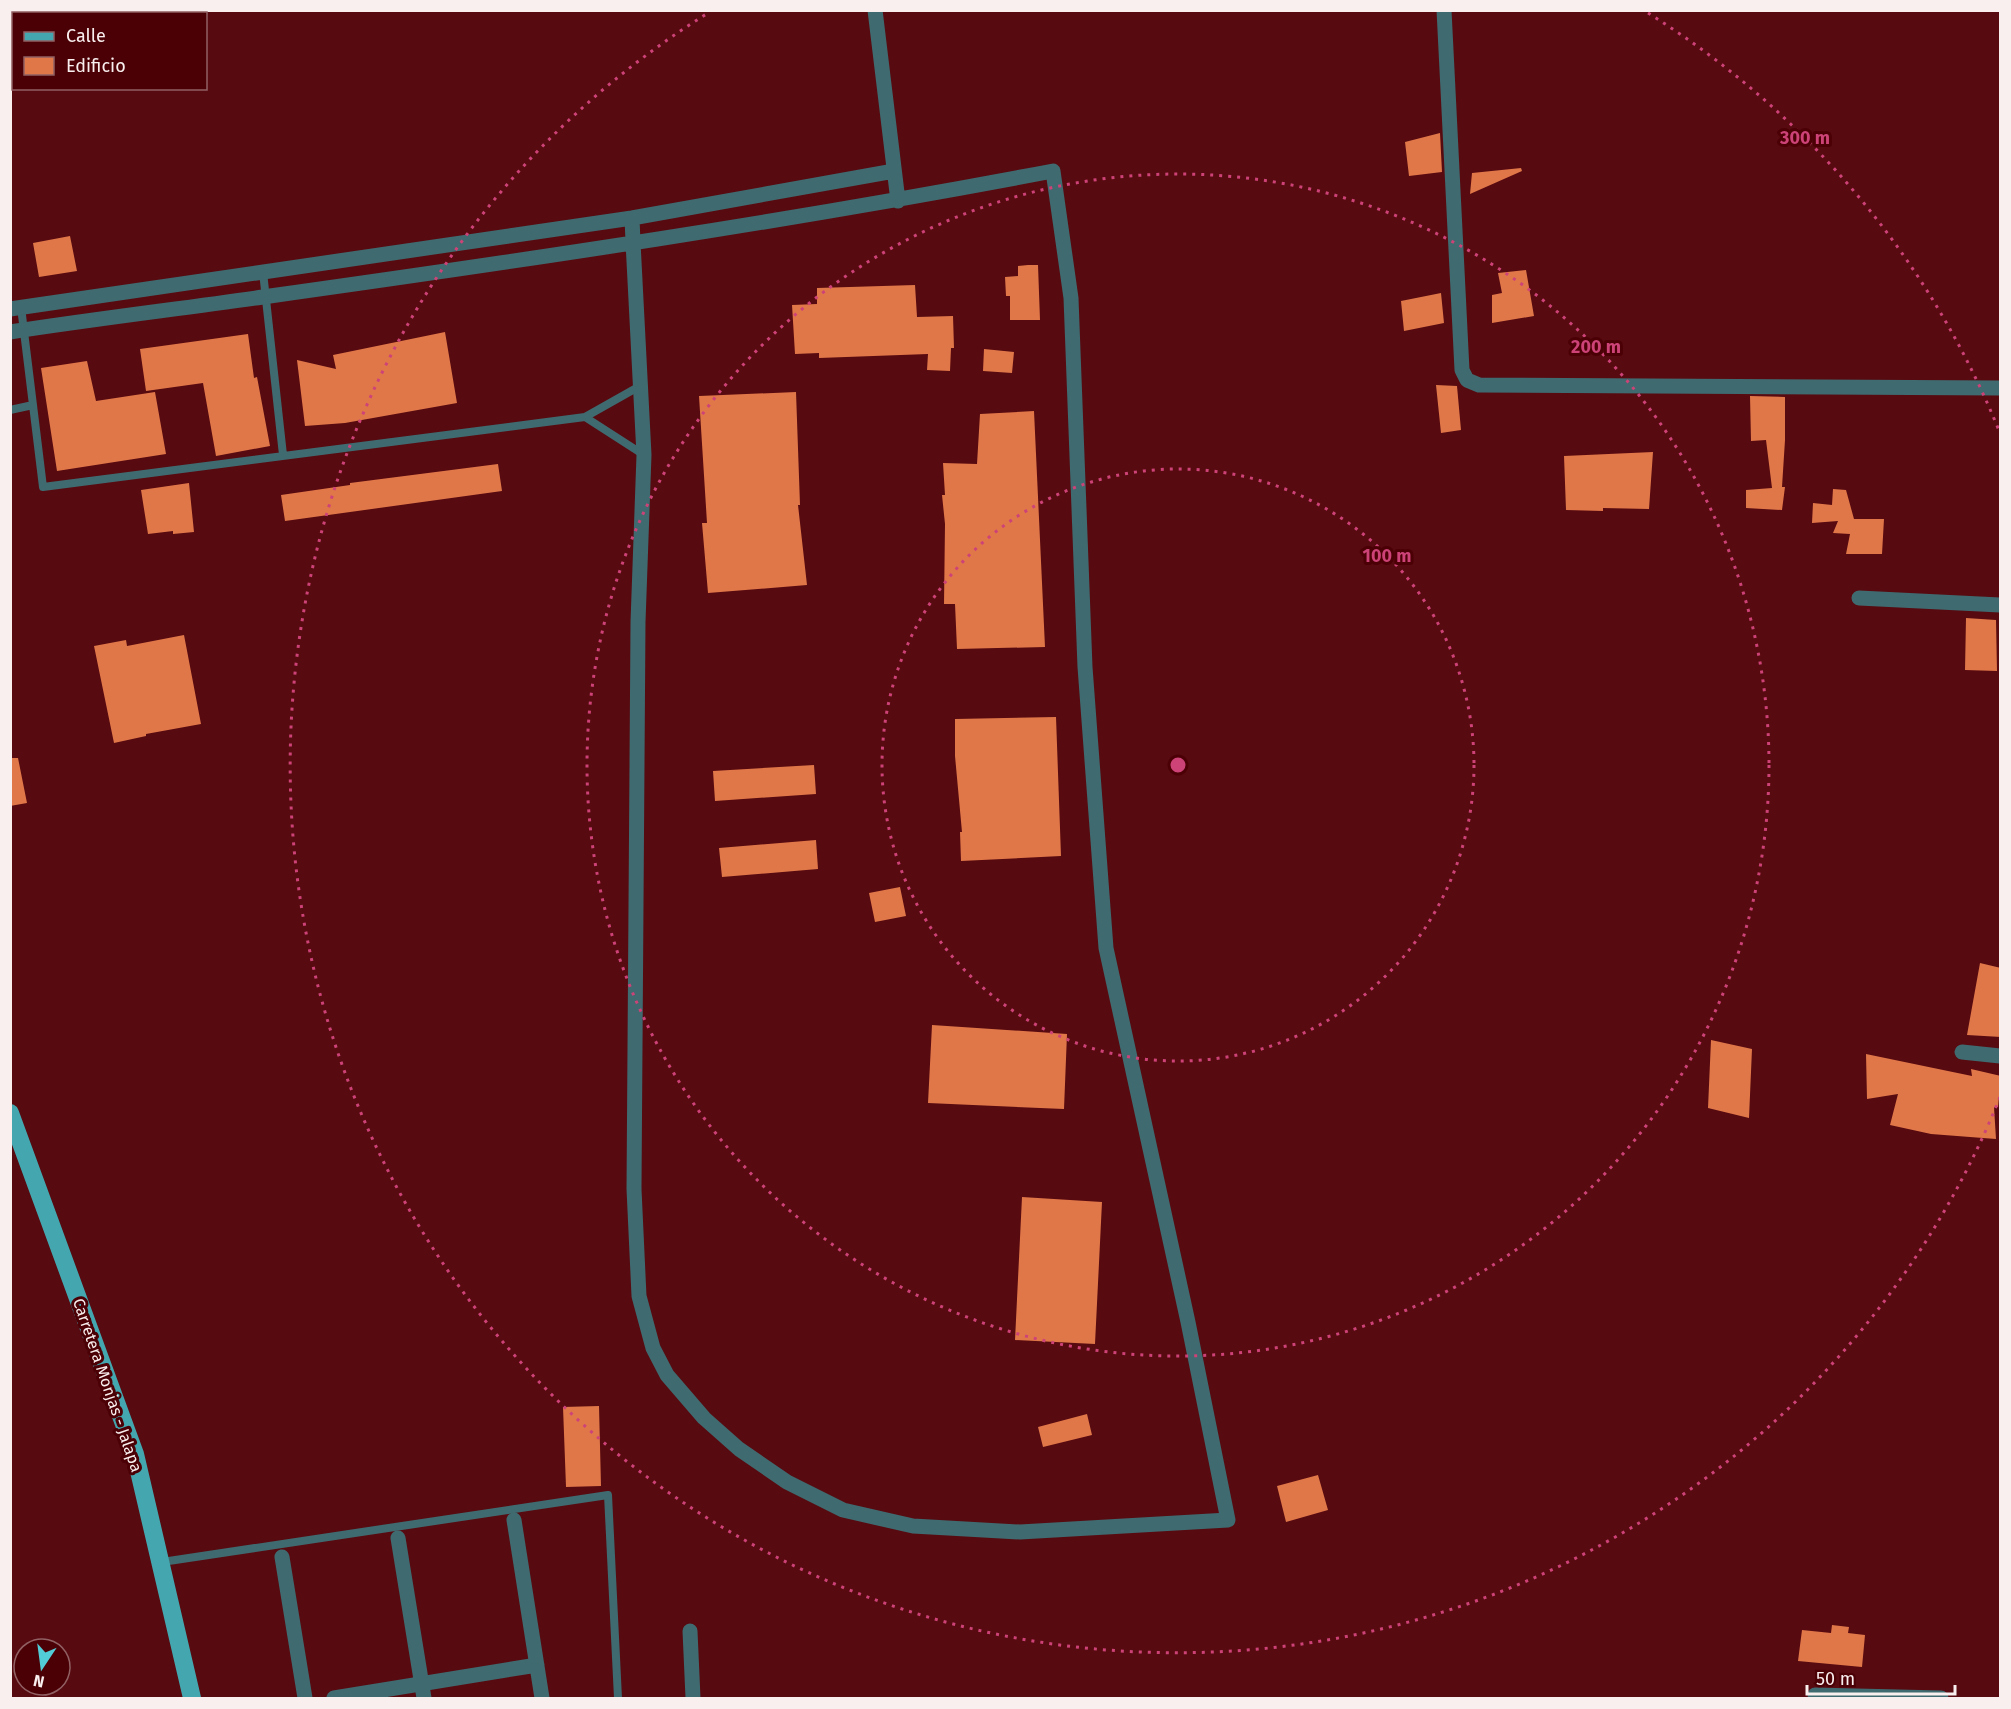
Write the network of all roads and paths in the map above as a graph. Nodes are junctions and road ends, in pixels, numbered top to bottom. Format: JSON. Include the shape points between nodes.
{"nodes":[{"id":1,"x":875,"y":10,"type":"edge"},
{"id":2,"x":1444,"y":10,"type":"edge"},
{"id":3,"x":894,"y":171,"type":"junction"},
{"id":4,"x":898,"y":201,"type":"junction"},
{"id":5,"x":632,"y":218,"type":"junction"},
{"id":6,"x":633,"y":242,"type":"junction"},
{"id":7,"x":262,"y":272,"type":"junction"},
{"id":8,"x":264,"y":297,"type":"junction"},
{"id":9,"x":16,"y":308,"type":"edge"},
{"id":10,"x":17,"y":331,"type":"edge"},
{"id":11,"x":641,"y":385,"type":"junction"},
{"id":12,"x":2001,"y":388,"type":"edge"},
{"id":13,"x":33,"y":405,"type":"junction"},
{"id":14,"x":10,"y":410,"type":"edge"},
{"id":15,"x":585,"y":417,"type":"junction"},
{"id":16,"x":283,"y":455,"type":"junction"},
{"id":17,"x":645,"y":455,"type":"junction"},
{"id":18,"x":1859,"y":598,"type":"dead end"},
{"id":19,"x":2001,"y":605,"type":"edge"},
{"id":20,"x":1962,"y":1052,"type":"dead end"},
{"id":21,"x":2001,"y":1056,"type":"edge"},
{"id":22,"x":10,"y":1113,"type":"edge"},
{"id":23,"x":514,"y":1520,"type":"dead end"},
{"id":24,"x":398,"y":1538,"type":"dead end"},
{"id":25,"x":282,"y":1557,"type":"dead end"},
{"id":26,"x":160,"y":1563,"type":"junction"},
{"id":27,"x":690,"y":1631,"type":"dead end"},
{"id":28,"x":537,"y":1665,"type":"junction"},
{"id":29,"x":423,"y":1691,"type":"edge"},
{"id":30,"x":1815,"y":1695,"type":"dead end"},
{"id":31,"x":192,"y":1698,"type":"edge"},
{"id":32,"x":305,"y":1698,"type":"edge"},
{"id":33,"x":334,"y":1698,"type":"edge"},
{"id":34,"x":542,"y":1698,"type":"edge"},
{"id":35,"x":618,"y":1698,"type":"edge"},
{"id":36,"x":693,"y":1698,"type":"edge"},
{"id":37,"x":1941,"y":1698,"type":"edge"}],
"edges":[{"from":1,"to":3,"type":"street"},
{"from":2,"to":12,"type":"street","via":[[1462,370],[1467,380],[1479,385]]},
{"from":3,"to":4,"type":"street"},
{"from":3,"to":5,"type":"street"},
{"from":4,"to":6,"type":"street"},
{"from":4,"to":17,"type":"street","via":[[1053,171],[1071,298],[1085,667],[1107,948],[1228,1520],[1020,1532],[913,1526],[843,1510],[787,1482],[739,1449],[704,1418],[667,1375],[653,1348],[639,1296],[634,1189],[638,622]]},
{"from":5,"to":6,"type":"street"},
{"from":5,"to":7,"type":"street"},
{"from":6,"to":8,"type":"street"},
{"from":6,"to":11,"type":"street"},
{"from":7,"to":8,"type":"lane"},
{"from":7,"to":9,"type":"street"},
{"from":8,"to":10,"type":"street"},
{"from":8,"to":16,"type":"lane"},
{"from":9,"to":10,"type":"lane"},
{"from":10,"to":13,"type":"lane"},
{"from":11,"to":15,"type":"lane"},
{"from":11,"to":17,"type":"street"},
{"from":13,"to":14,"type":"lane"},
{"from":13,"to":16,"type":"lane","via":[[43,487]]},
{"from":15,"to":16,"type":"lane"},
{"from":15,"to":17,"type":"lane"},
{"from":18,"to":19,"type":"street"},
{"from":20,"to":21,"type":"street"},
{"from":22,"to":26,"type":"main road","name":"Carretera Monjas - Jalapa","via":[[135,1454]]},
{"from":23,"to":28,"type":"street"},
{"from":24,"to":29,"type":"street"},
{"from":25,"to":32,"type":"street"},
{"from":26,"to":31,"type":"main road","name":"Carretera Monjas - Jalapa"},
{"from":26,"to":35,"type":"lane","via":[[608,1495]]},
{"from":27,"to":36,"type":"street"},
{"from":28,"to":29,"type":"street"},
{"from":28,"to":34,"type":"street"},
{"from":29,"to":33,"type":"street"},
{"from":30,"to":37,"type":"street"}]}
